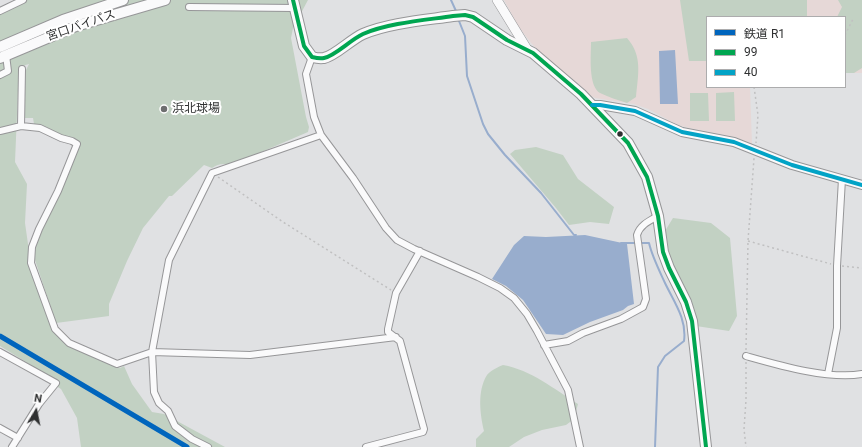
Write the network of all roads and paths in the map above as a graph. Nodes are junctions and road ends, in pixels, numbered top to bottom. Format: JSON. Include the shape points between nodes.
{"nodes":[{"id":1,"x":23,"y":0,"type":"edge"},
{"id":2,"x":123,"y":0,"type":"edge"},
{"id":3,"x":165,"y":0,"type":"edge"},
{"id":4,"x":497,"y":0,"type":"edge"},
{"id":5,"x":294,"y":4,"type":"edge"},
{"id":6,"x":189,"y":7,"type":"dead end"},
{"id":7,"x":0,"y":11,"type":"edge"},
{"id":8,"x":853,"y":19,"type":"dead end"},
{"id":9,"x":846,"y":33,"type":"edge"},
{"id":10,"x":0,"y":47,"type":"edge"},
{"id":11,"x":527,"y":49,"type":"junction"},
{"id":12,"x":3,"y":57,"type":"edge"},
{"id":13,"x":312,"y":57,"type":"junction"},
{"id":14,"x":22,"y":69,"type":"dead end"},
{"id":15,"x":0,"y":75,"type":"edge"},
{"id":16,"x":754,"y":88,"type":"edge"},
{"id":17,"x":592,"y":105,"type":"junction"},
{"id":18,"x":21,"y":126,"type":"junction"},
{"id":19,"x":0,"y":131,"type":"edge"},
{"id":20,"x":320,"y":135,"type":"junction"},
{"id":21,"x":755,"y":150,"type":"junction"},
{"id":22,"x":212,"y":173,"type":"junction"},
{"id":23,"x":842,"y":179,"type":"junction"},
{"id":24,"x":862,"y":184,"type":"edge"},
{"id":25,"x":658,"y":216,"type":"junction"},
{"id":26,"x":748,"y":240,"type":"junction"},
{"id":27,"x":420,"y":251,"type":"junction"},
{"id":28,"x":837,"y":266,"type":"junction"},
{"id":29,"x":862,"y":268,"type":"edge"},
{"id":30,"x":396,"y":293,"type":"junction"},
{"id":31,"x":396,"y":337,"type":"junction"},
{"id":32,"x":544,"y":345,"type":"junction"},
{"id":33,"x":0,"y":352,"type":"edge"},
{"id":34,"x":152,"y":352,"type":"junction"},
{"id":35,"x":746,"y":356,"type":"junction"},
{"id":36,"x":828,"y":374,"type":"junction"},
{"id":37,"x":862,"y":374,"type":"edge"},
{"id":38,"x":0,"y":428,"type":"edge"},
{"id":39,"x":18,"y":438,"type":"junction"},
{"id":40,"x":12,"y":447,"type":"edge"},
{"id":41,"x":208,"y":447,"type":"edge"},
{"id":42,"x":366,"y":447,"type":"edge"},
{"id":43,"x":580,"y":447,"type":"edge"},
{"id":44,"x":706,"y":447,"type":"edge"},
{"id":45,"x":746,"y":447,"type":"edge"}],
"edges":[{"from":1,"to":7,"type":"street"},
{"from":2,"to":10,"type":"main road","name":"宮口バイパス","via":[[62,20]]},
{"from":3,"to":12,"type":"main road","name":"宮口バイパス","via":[[76,26]]},
{"from":4,"to":11,"type":"main road"},
{"from":5,"to":6,"type":"street"},
{"from":5,"to":13,"type":"main road","via":[[304,46]]},
{"from":8,"to":9,"type":"path"},
{"from":11,"to":13,"type":"main road","via":[[507,40],[473,17],[461,15],[372,31],[351,40],[331,55],[324,58]]},
{"from":11,"to":17,"type":"main road"},
{"from":12,"to":15,"type":"street","via":[[8,71]]},
{"from":13,"to":20,"type":"street","via":[[306,74]]},
{"from":14,"to":18,"type":"street"},
{"from":16,"to":21,"type":"path","via":[[758,115]]},
{"from":17,"to":21,"type":"street","via":[[634,111],[682,132],[728,140]]},
{"from":17,"to":25,"type":"main road","via":[[628,143],[647,177]]},
{"from":18,"to":19,"type":"street"},
{"from":18,"to":34,"type":"street","via":[[40,128],[77,144],[32,247],[32,263],[55,329],[69,343],[117,364]]},
{"from":20,"to":22,"type":"street"},
{"from":20,"to":27,"type":"street","via":[[353,178],[386,228],[397,240]]},
{"from":21,"to":23,"type":"street","via":[[786,163]]},
{"from":21,"to":26,"type":"path"},
{"from":22,"to":30,"type":"path","via":[[283,222]]},
{"from":22,"to":34,"type":"street","via":[[169,260]]},
{"from":23,"to":24,"type":"street"},
{"from":23,"to":28,"type":"street"},
{"from":25,"to":32,"type":"street","via":[[641,227],[637,235],[646,299],[643,307],[568,341]]},
{"from":25,"to":44,"type":"main road","via":[[669,268],[686,302],[692,321]]},
{"from":26,"to":28,"type":"path"},
{"from":26,"to":35,"type":"path"},
{"from":27,"to":30,"type":"street"},
{"from":27,"to":32,"type":"street","via":[[487,281],[514,298],[527,314]]},
{"from":28,"to":29,"type":"path"},
{"from":28,"to":36,"type":"street","via":[[837,328]]},
{"from":30,"to":31,"type":"street","via":[[388,329],[388,332]]},
{"from":31,"to":34,"type":"street","via":[[250,355]]},
{"from":31,"to":42,"type":"street","via":[[400,341],[424,429],[423,432]]},
{"from":32,"to":43,"type":"street","via":[[568,390]]},
{"from":33,"to":39,"type":"street","via":[[56,383],[39,404]]},
{"from":34,"to":41,"type":"street","via":[[154,392],[158,403],[168,411],[175,426]]},
{"from":35,"to":36,"type":"street"},
{"from":35,"to":45,"type":"path"},
{"from":36,"to":37,"type":"street"},
{"from":38,"to":39,"type":"street"},
{"from":39,"to":40,"type":"street"}]}
